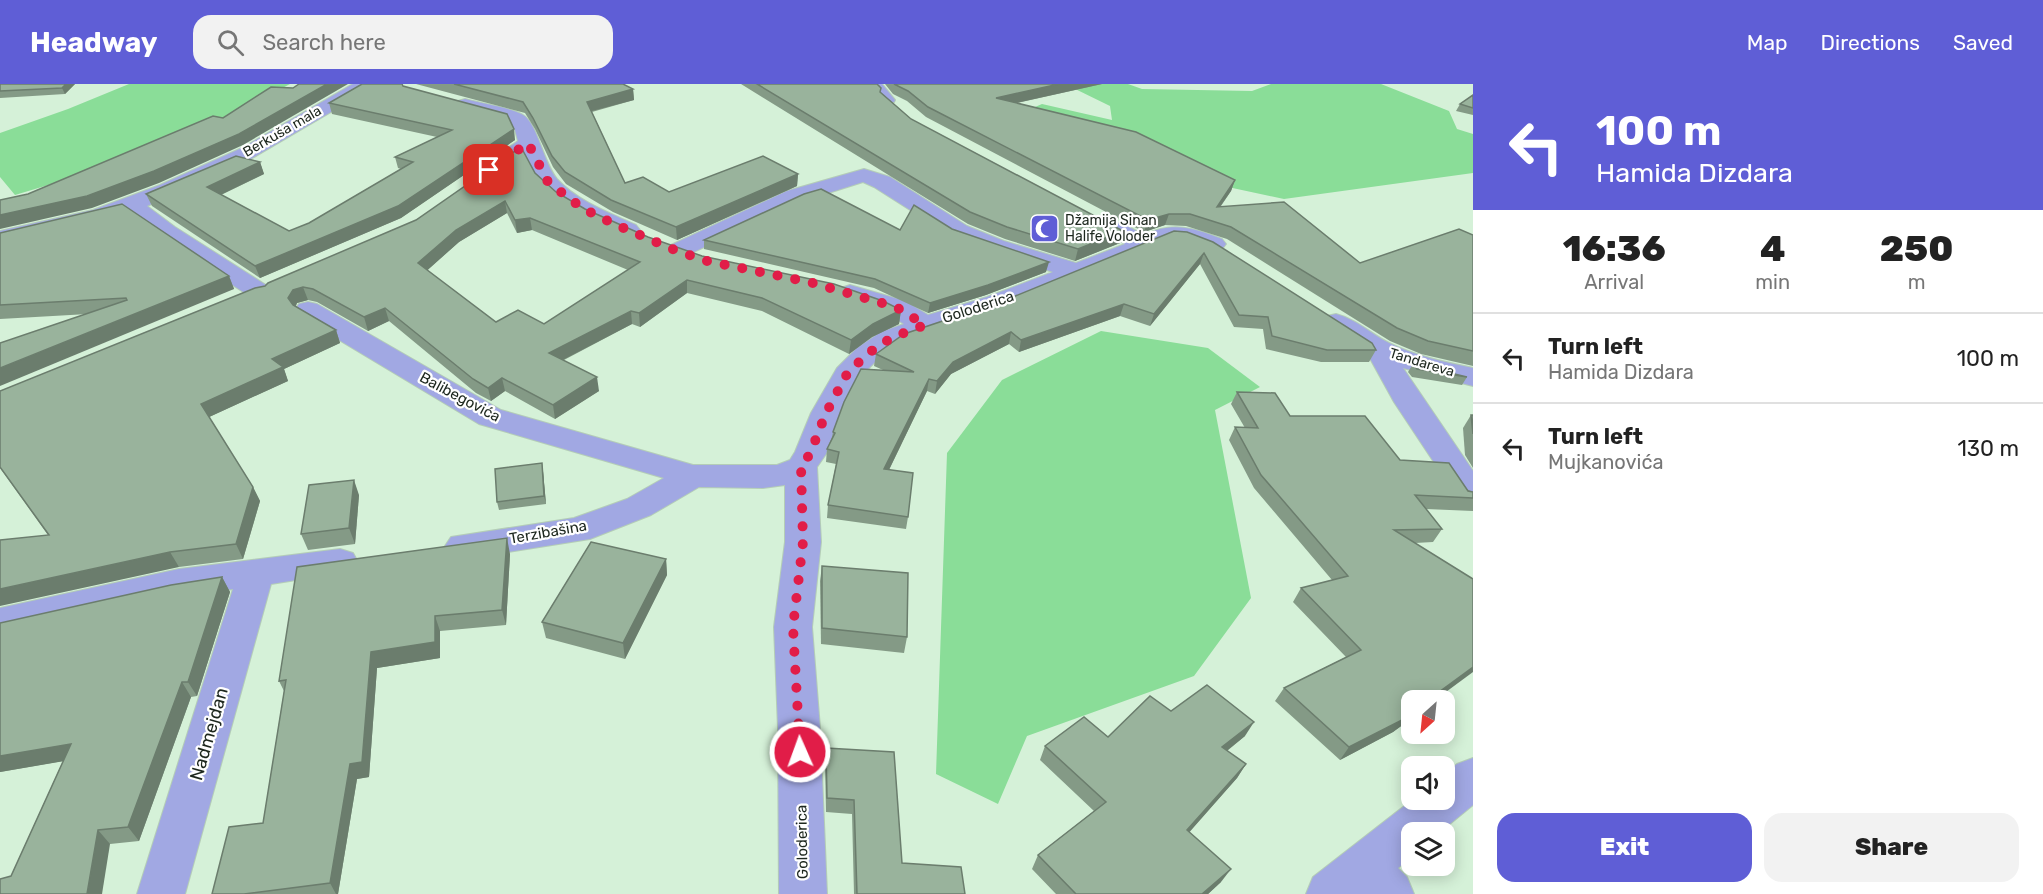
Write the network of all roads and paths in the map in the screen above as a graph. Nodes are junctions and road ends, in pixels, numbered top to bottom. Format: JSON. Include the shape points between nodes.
{"nodes":[{"id":1,"x":366,"y":84,"type":"edge"},
{"id":2,"x":883,"y":92,"type":"edge"},
{"id":3,"x":443,"y":99,"type":"edge"},
{"id":4,"x":908,"y":116,"type":"edge"},
{"id":5,"x":528,"y":143,"type":"junction"},
{"id":6,"x":469,"y":184,"type":"edge"},
{"id":7,"x":131,"y":205,"type":"junction"},
{"id":8,"x":1093,"y":217,"type":"edge"},
{"id":9,"x":0,"y":238,"type":"edge"},
{"id":10,"x":659,"y":244,"type":"junction"},
{"id":11,"x":1144,"y":244,"type":"junction"},
{"id":12,"x":1237,"y":259,"type":"edge"},
{"id":13,"x":707,"y":261,"type":"edge"},
{"id":14,"x":1076,"y":271,"type":"junction"},
{"id":15,"x":828,"y":287,"type":"edge"},
{"id":16,"x":260,"y":292,"type":"edge"},
{"id":17,"x":1313,"y":308,"type":"edge"},
{"id":18,"x":308,"y":310,"type":"dead end"},
{"id":19,"x":925,"y":325,"type":"junction"},
{"id":20,"x":1379,"y":349,"type":"junction"},
{"id":21,"x":1473,"y":377,"type":"edge"},
{"id":22,"x":801,"y":466,"type":"junction"},
{"id":23,"x":693,"y":476,"type":"junction"},
{"id":24,"x":1473,"y":495,"type":"edge"},
{"id":25,"x":429,"y":550,"type":"edge"},
{"id":26,"x":371,"y":558,"type":"edge"},
{"id":27,"x":256,"y":573,"type":"junction"},
{"id":28,"x":0,"y":623,"type":"edge"},
{"id":29,"x":1473,"y":778,"type":"edge"},
{"id":30,"x":1361,"y":885,"type":"edge"},
{"id":31,"x":161,"y":894,"type":"edge"},
{"id":32,"x":803,"y":894,"type":"edge"}],
"edges":[{"from":1,"to":7,"type":"street","name":"Berkuša mala","via":[[257,147]]},
{"from":2,"to":4,"type":"street"},
{"from":3,"to":5,"type":"street","via":[[517,119]]},
{"from":5,"to":6,"type":"street"},
{"from":5,"to":10,"type":"street","via":[[548,182],[582,208]]},
{"from":7,"to":9,"type":"street"},
{"from":7,"to":16,"type":"street"},
{"from":8,"to":11,"type":"street"},
{"from":10,"to":13,"type":"street"},
{"from":10,"to":14,"type":"street","via":[[864,175],[882,182],[959,231]]},
{"from":11,"to":12,"type":"street","via":[[1161,234],[1177,232],[1218,246]]},
{"from":11,"to":14,"type":"street","name":"Goloderica"},
{"from":14,"to":19,"type":"street","name":"Goloderica","via":[[996,303]]},
{"from":15,"to":19,"type":"street","via":[[896,307]]},
{"from":17,"to":20,"type":"street","name":"Tandareva"},
{"from":18,"to":23,"type":"street","name":"Balibegovića","via":[[490,417]]},
{"from":19,"to":22,"type":"street","name":"Goloderica","via":[[891,338],[847,374]]},
{"from":20,"to":21,"type":"street","name":"Tandareva","via":[[1411,362]]},
{"from":20,"to":24,"type":"street","via":[[1409,402]]},
{"from":22,"to":23,"type":"street","via":[[782,475],[763,477]]},
{"from":22,"to":32,"type":"street","name":"Goloderica","via":[[803,542],[793,627]]},
{"from":23,"to":25,"type":"street","name":"Terzibašina","via":[[639,507],[578,530]]},
{"from":26,"to":27,"type":"street"},
{"from":27,"to":28,"type":"street","via":[[179,583]]},
{"from":27,"to":31,"type":"street","name":"Nadmejdan"},
{"from":29,"to":30,"type":"street"}]}
